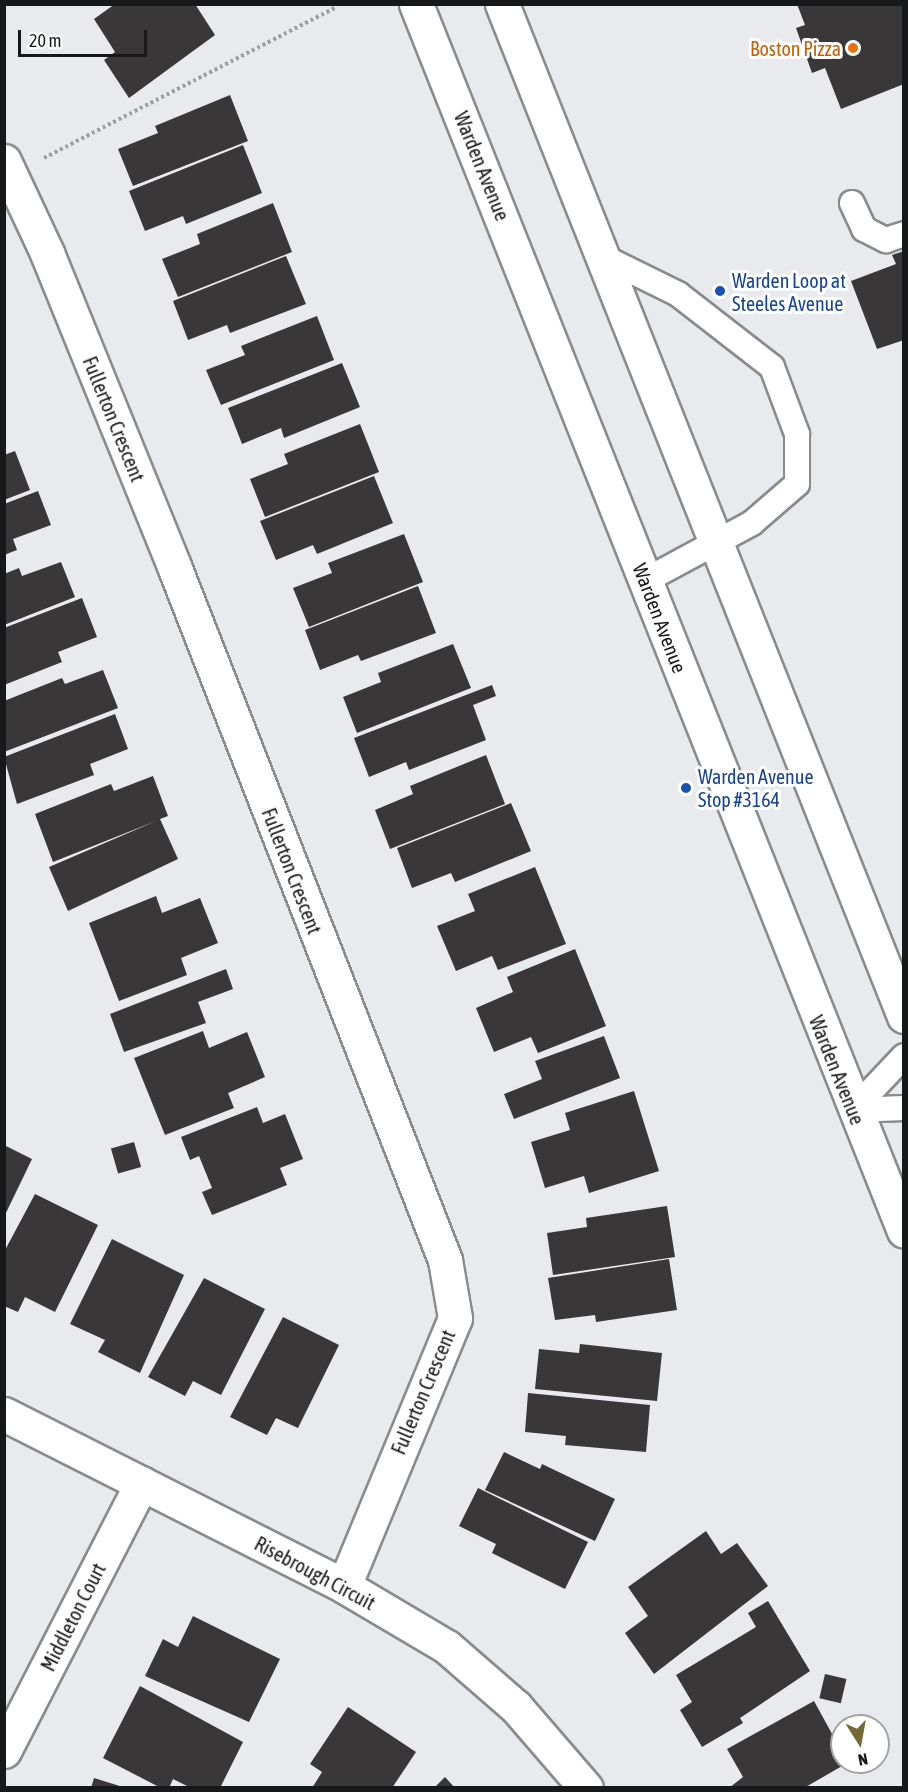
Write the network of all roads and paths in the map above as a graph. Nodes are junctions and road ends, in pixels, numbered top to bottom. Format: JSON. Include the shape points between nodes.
{"nodes":[{"id":1,"x":416,"y":4,"type":"edge"},
{"id":2,"x":502,"y":4,"type":"edge"},
{"id":3,"x":336,"y":7,"type":"dead end"},
{"id":4,"x":9,"y":167,"type":"edge"},
{"id":5,"x":852,"y":203,"type":"dead end"},
{"id":6,"x":903,"y":234,"type":"edge"},
{"id":7,"x":601,"y":256,"type":"junction"},
{"id":8,"x":713,"y":542,"type":"junction"},
{"id":9,"x":646,"y":580,"type":"junction"},
{"id":10,"x":903,"y":1016,"type":"edge"},
{"id":11,"x":903,"y":1056,"type":"edge"},
{"id":12,"x":903,"y":1108,"type":"edge"},
{"id":13,"x":853,"y":1110,"type":"junction"},
{"id":14,"x":903,"y":1231,"type":"edge"},
{"id":15,"x":4,"y":1414,"type":"edge"},
{"id":16,"x":142,"y":1483,"type":"junction"},
{"id":17,"x":344,"y":1586,"type":"junction"},
{"id":18,"x":4,"y":1751,"type":"edge"},
{"id":19,"x":586,"y":1788,"type":"edge"}],
"edges":[{"from":1,"to":9,"type":"street","name":"Warden Avenue"},
{"from":2,"to":7,"type":"street"},
{"from":3,"to":4,"type":"path"},
{"from":4,"to":17,"type":"street","name":"Fullerton Crescent","via":[[174,566],[445,1260],[455,1318]]},
{"from":5,"to":6,"type":"lane","via":[[864,229],[886,240]]},
{"from":7,"to":8,"type":"street"},
{"from":7,"to":8,"type":"lane","via":[[678,294],[771,367],[797,434],[797,484],[752,523]]},
{"from":8,"to":9,"type":"lane"},
{"from":8,"to":10,"type":"street"},
{"from":9,"to":13,"type":"street","name":"Warden Avenue"},
{"from":11,"to":13,"type":"lane"},
{"from":12,"to":13,"type":"lane"},
{"from":13,"to":14,"type":"street","name":"Warden Avenue"},
{"from":15,"to":16,"type":"street","name":"Risebrough Circuit"},
{"from":16,"to":17,"type":"street","name":"Risebrough Circuit"},
{"from":16,"to":18,"type":"street","name":"Middleton Court"},
{"from":17,"to":19,"type":"street","name":"Risebrough Circuit","via":[[447,1647],[516,1707]]}]}
